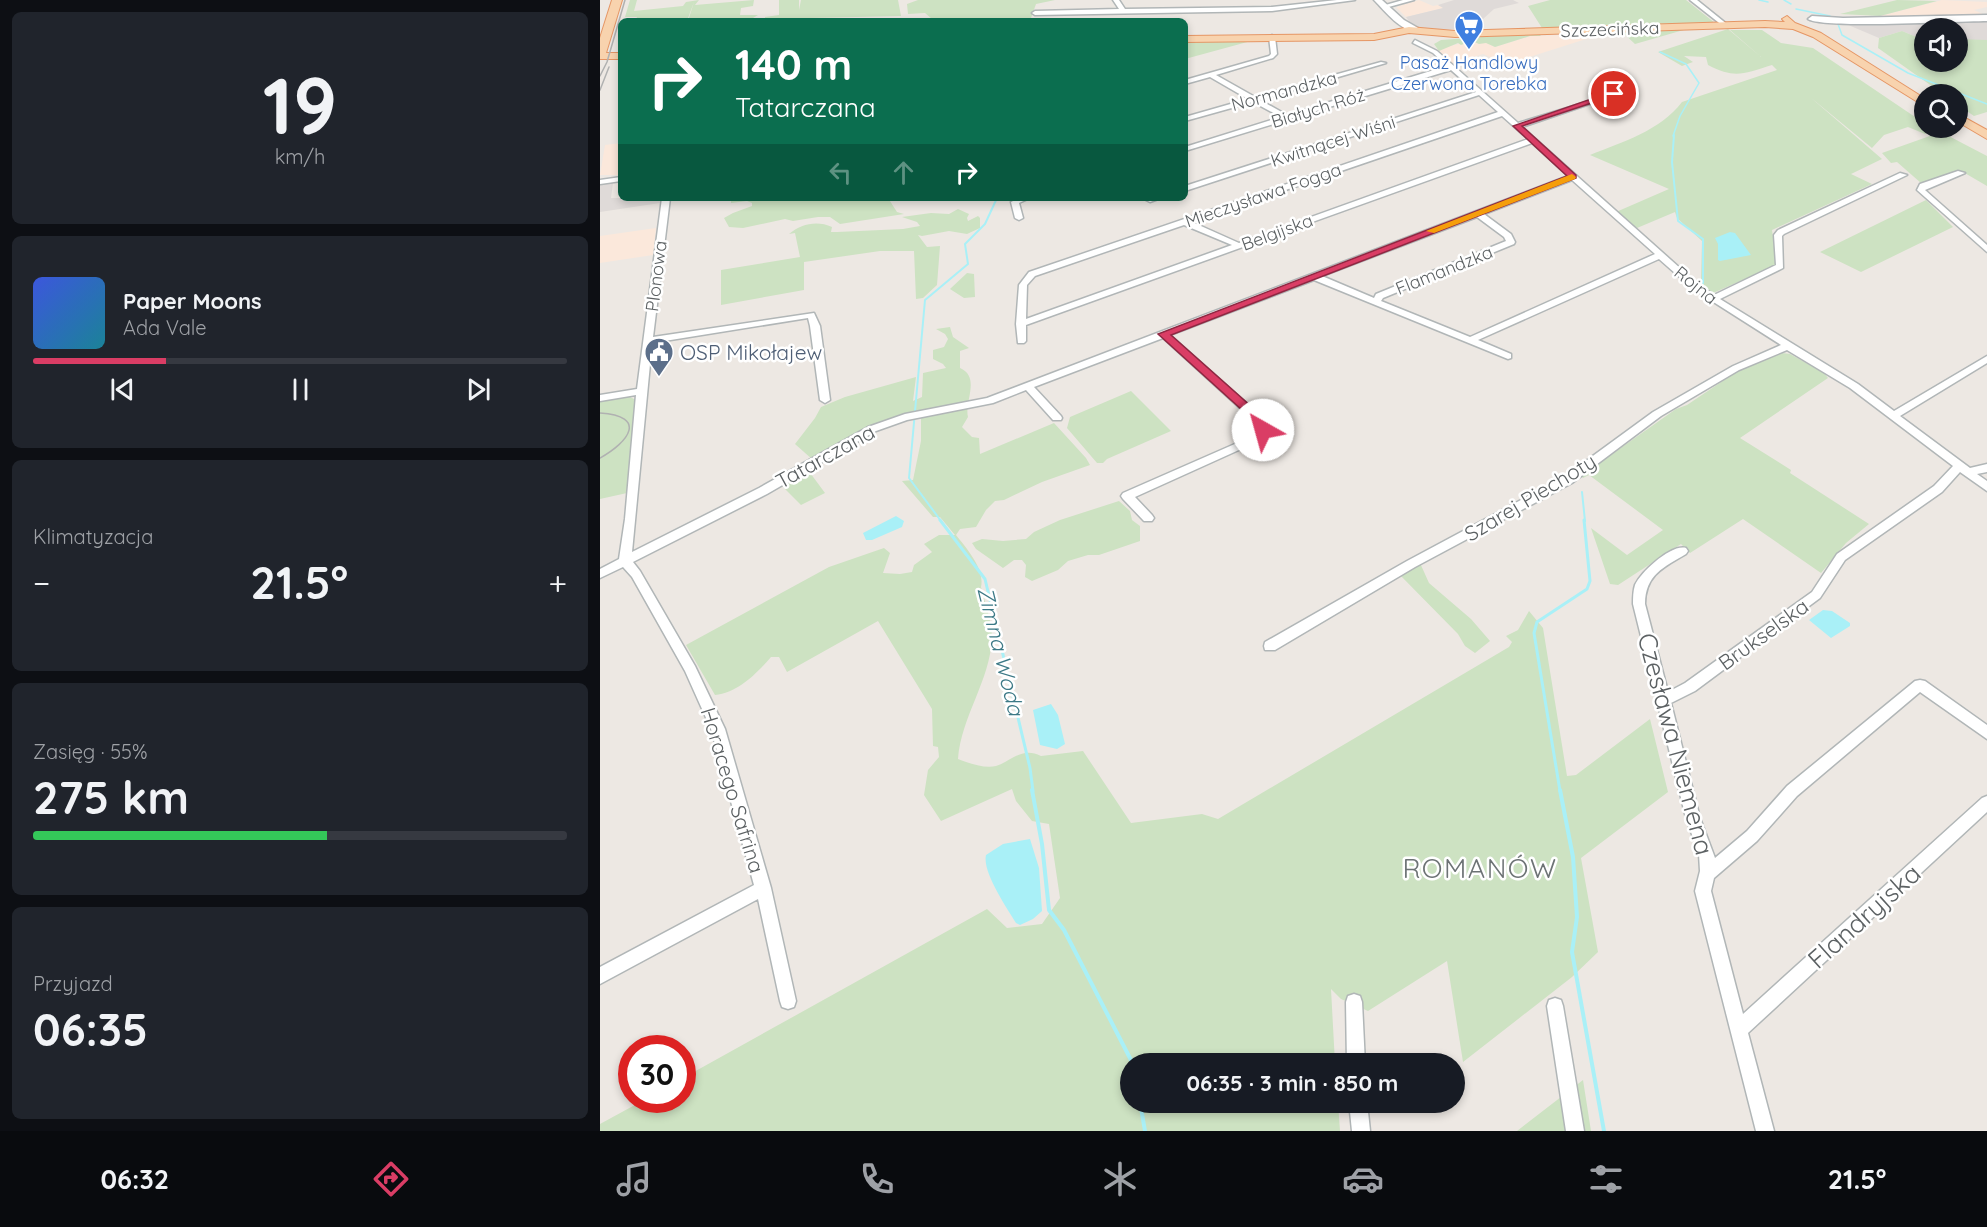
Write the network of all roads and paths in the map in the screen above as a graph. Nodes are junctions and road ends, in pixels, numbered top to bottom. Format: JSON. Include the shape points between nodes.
{"nodes":[{"id":1,"x":617,"y":0,"type":"edge"},
{"id":2,"x":1116,"y":0,"type":"edge"},
{"id":3,"x":1267,"y":0,"type":"edge"},
{"id":4,"x":1352,"y":0,"type":"edge"},
{"id":5,"x":1378,"y":0,"type":"edge"},
{"id":6,"x":1411,"y":0,"type":"edge"},
{"id":7,"x":1693,"y":0,"type":"edge"},
{"id":8,"x":1385,"y":6,"type":"junction"},
{"id":9,"x":1275,"y":9,"type":"junction"},
{"id":10,"x":1123,"y":11,"type":"junction"},
{"id":11,"x":1035,"y":13,"type":"dead end"},
{"id":12,"x":1987,"y":18,"type":"edge"},
{"id":13,"x":1799,"y":21,"type":"junction"},
{"id":14,"x":1843,"y":21,"type":"junction"},
{"id":15,"x":1725,"y":25,"type":"junction"},
{"id":16,"x":1821,"y":26,"type":"junction"},
{"id":17,"x":1401,"y":31,"type":"junction"},
{"id":18,"x":1272,"y":37,"type":"junction"},
{"id":19,"x":1188,"y":39,"type":"edge"},
{"id":20,"x":1424,"y":39,"type":"junction"},
{"id":21,"x":600,"y":54,"type":"edge"},
{"id":22,"x":618,"y":54,"type":"edge"},
{"id":23,"x":1383,"y":63,"type":"dead end"},
{"id":24,"x":1452,"y":68,"type":"junction"},
{"id":25,"x":1211,"y":75,"type":"junction"},
{"id":26,"x":1188,"y":81,"type":"edge"},
{"id":27,"x":1914,"y":90,"type":"edge"},
{"id":28,"x":1480,"y":93,"type":"junction"},
{"id":29,"x":1614,"y":94,"type":"dead end"},
{"id":30,"x":1914,"y":97,"type":"edge"},
{"id":31,"x":1253,"y":100,"type":"junction"},
{"id":32,"x":1503,"y":113,"type":"junction"},
{"id":33,"x":1188,"y":118,"type":"edge"},
{"id":34,"x":1287,"y":118,"type":"junction"},
{"id":35,"x":1968,"y":123,"type":"edge"},
{"id":36,"x":1517,"y":126,"type":"junction"},
{"id":37,"x":1968,"y":129,"type":"edge"},
{"id":38,"x":1987,"y":135,"type":"edge"},
{"id":39,"x":1533,"y":140,"type":"junction"},
{"id":40,"x":1987,"y":141,"type":"edge"},
{"id":41,"x":1188,"y":148,"type":"edge"},
{"id":42,"x":1960,"y":173,"type":"dead end"},
{"id":43,"x":1903,"y":175,"type":"dead end"},
{"id":44,"x":1573,"y":177,"type":"junction"},
{"id":45,"x":618,"y":179,"type":"edge"},
{"id":46,"x":600,"y":182,"type":"edge"},
{"id":47,"x":1188,"y":188,"type":"edge"},
{"id":48,"x":666,"y":201,"type":"edge"},
{"id":49,"x":1019,"y":201,"type":"edge"},
{"id":50,"x":1477,"y":213,"type":"junction"},
{"id":51,"x":1020,"y":218,"type":"dead end"},
{"id":52,"x":1185,"y":222,"type":"junction"},
{"id":53,"x":1983,"y":239,"type":"edge"},
{"id":54,"x":1240,"y":246,"type":"junction"},
{"id":55,"x":1987,"y":249,"type":"edge"},
{"id":56,"x":1660,"y":255,"type":"junction"},
{"id":57,"x":1313,"y":276,"type":"junction"},
{"id":58,"x":1713,"y":299,"type":"junction"},
{"id":59,"x":1376,"y":303,"type":"junction"},
{"id":60,"x":1021,"y":324,"type":"junction"},
{"id":61,"x":1164,"y":334,"type":"junction"},
{"id":62,"x":1471,"y":340,"type":"junction"},
{"id":63,"x":648,"y":341,"type":"junction"},
{"id":64,"x":1021,"y":341,"type":"dead end"},
{"id":65,"x":1787,"y":346,"type":"junction"},
{"id":66,"x":1508,"y":356,"type":"dead end"},
{"id":67,"x":1987,"y":359,"type":"edge"},
{"id":68,"x":1028,"y":387,"type":"junction"},
{"id":69,"x":643,"y":390,"type":"junction"},
{"id":70,"x":600,"y":398,"type":"edge"},
{"id":71,"x":825,"y":400,"type":"dead end"},
{"id":72,"x":1895,"y":415,"type":"junction"},
{"id":73,"x":1057,"y":418,"type":"dead end"},
{"id":74,"x":1987,"y":468,"type":"edge"},
{"id":75,"x":1965,"y":469,"type":"junction"},
{"id":76,"x":1987,"y":487,"type":"edge"},
{"id":77,"x":1148,"y":518,"type":"dead end"},
{"id":78,"x":629,"y":540,"type":"junction"},
{"id":79,"x":658,"y":545,"type":"junction"},
{"id":80,"x":1682,"y":550,"type":"dead end"},
{"id":81,"x":626,"y":561,"type":"junction"},
{"id":82,"x":600,"y":574,"type":"edge"},
{"id":83,"x":1270,"y":646,"type":"dead end"},
{"id":84,"x":1665,"y":700,"type":"junction"},
{"id":85,"x":1987,"y":734,"type":"edge"},
{"id":86,"x":1987,"y":803,"type":"edge"},
{"id":87,"x":1709,"y":873,"type":"junction"},
{"id":88,"x":763,"y":888,"type":"junction"},
{"id":89,"x":600,"y":976,"type":"edge"},
{"id":90,"x":788,"y":1001,"type":"dead end"},
{"id":91,"x":1354,"y":1002,"type":"dead end"},
{"id":92,"x":1555,"y":1006,"type":"dead end"},
{"id":93,"x":1740,"y":1029,"type":"junction"},
{"id":94,"x":1356,"y":1053,"type":"edge"},
{"id":95,"x":1359,"y":1113,"type":"edge"},
{"id":96,"x":1360,"y":1131,"type":"edge"},
{"id":97,"x":1575,"y":1131,"type":"edge"},
{"id":98,"x":1766,"y":1131,"type":"edge"}],
"edges":[{"from":1,"to":21,"type":"main road"},
{"from":2,"to":10,"type":"street"},
{"from":3,"to":9,"type":"street"},
{"from":4,"to":9,"type":"street"},
{"from":5,"to":8,"type":"street","name":"Rojna"},
{"from":6,"to":8,"type":"street"},
{"from":7,"to":15,"type":"street"},
{"from":8,"to":17,"type":"street","name":"Rojna"},
{"from":9,"to":10,"type":"street"},
{"from":10,"to":11,"type":"street"},
{"from":12,"to":14,"type":"main road","name":"Szczecińska"},
{"from":13,"to":14,"type":"main road","name":"Szczecińska"},
{"from":13,"to":15,"type":"main road","name":"Szczecińska"},
{"from":13,"to":16,"type":"main road","via":[[1813,29]]},
{"from":13,"to":30,"type":"main road"},
{"from":14,"to":16,"type":"main road","name":"Szczecińska"},
{"from":15,"to":20,"type":"main road","name":"Szczecińska","via":[[1455,34]]},
{"from":16,"to":27,"type":"main road","via":[[1825,34]]},
{"from":17,"to":18,"type":"main road","via":[[1374,37]]},
{"from":17,"to":20,"type":"main road"},
{"from":17,"to":20,"type":"street","name":"Rojna"},
{"from":18,"to":19,"type":"main road"},
{"from":18,"to":25,"type":"street","via":[[1271,57]]},
{"from":20,"to":24,"type":"street","name":"Rojna"},
{"from":21,"to":22,"type":"main road"},
{"from":23,"to":31,"type":"street","name":"Normandzka"},
{"from":24,"to":28,"type":"street","name":"Rojna"},
{"from":24,"to":34,"type":"street","name":"Białych Róż"},
{"from":25,"to":26,"type":"street"},
{"from":25,"to":31,"type":"street"},
{"from":28,"to":32,"type":"street","name":"Rojna"},
{"from":28,"to":47,"type":"street","name":"Kwitnącej Wiśni"},
{"from":29,"to":36,"type":"street"},
{"from":31,"to":33,"type":"street","name":"Normandzka"},
{"from":31,"to":34,"type":"street"},
{"from":32,"to":36,"type":"street","name":"Rojna"},
{"from":32,"to":52,"type":"street","name":"Mieczysława Fogga"},
{"from":34,"to":41,"type":"street","name":"Białych Róż"},
{"from":35,"to":38,"type":"main road"},
{"from":36,"to":39,"type":"street","name":"Rojna"},
{"from":37,"to":40,"type":"main road"},
{"from":39,"to":44,"type":"street","name":"Rojna"},
{"from":39,"to":54,"type":"street","name":"Belgijska"},
{"from":42,"to":53,"type":"street","via":[[1921,190]]},
{"from":43,"to":58,"type":"street","via":[[1781,232],[1780,266]]},
{"from":44,"to":50,"type":"street","name":"Tatarczana"},
{"from":44,"to":56,"type":"street","name":"Rojna"},
{"from":45,"to":46,"type":"street"},
{"from":48,"to":63,"type":"street","name":"Plonowa"},
{"from":49,"to":51,"type":"street","via":[[1015,203]]},
{"from":50,"to":57,"type":"street","name":"Tatarczana"},
{"from":50,"to":59,"type":"street","name":"Flamandzka","via":[[1511,242],[1379,297]]},
{"from":52,"to":54,"type":"street"},
{"from":52,"to":60,"type":"street","name":"Mieczysława Fogga","via":[[1032,274],[1024,281]]},
{"from":53,"to":55,"type":"street"},
{"from":54,"to":60,"type":"street","name":"Belgijska"},
{"from":56,"to":58,"type":"street","name":"Rojna"},
{"from":56,"to":62,"type":"street"},
{"from":57,"to":59,"type":"street"},
{"from":57,"to":61,"type":"street","name":"Tatarczana"},
{"from":58,"to":65,"type":"street","name":"Rojna"},
{"from":59,"to":62,"type":"street","name":"Flamandzka"},
{"from":60,"to":64,"type":"street"},
{"from":61,"to":68,"type":"street","name":"Tatarczana"},
{"from":61,"to":77,"type":"street","via":[[1258,419],[1263,430],[1257,438],[1127,496]]},
{"from":62,"to":66,"type":"street","name":"Flamandzka"},
{"from":63,"to":69,"type":"street","name":"Plonowa"},
{"from":63,"to":71,"type":"street","via":[[813,316]]},
{"from":65,"to":72,"type":"street","name":"Rojna"},
{"from":65,"to":83,"type":"street","name":"Szarej Piechoty","via":[[1736,368],[1657,414],[1568,480],[1411,564]]},
{"from":67,"to":72,"type":"street"},
{"from":68,"to":73,"type":"street"},
{"from":68,"to":79,"type":"street","name":"Tatarczana","via":[[978,404],[906,417],[858,435],[796,473]]},
{"from":69,"to":70,"type":"street"},
{"from":69,"to":78,"type":"street","name":"Plonowa"},
{"from":72,"to":75,"type":"street","name":"Rojna"},
{"from":74,"to":75,"type":"street"},
{"from":75,"to":76,"type":"street","name":"Rojna"},
{"from":75,"to":84,"type":"street","name":"Brukselska","via":[[1841,557],[1816,595],[1683,692]]},
{"from":78,"to":79,"type":"street","via":[[643,546]]},
{"from":78,"to":81,"type":"street","name":"Plonowa"},
{"from":79,"to":81,"type":"street","name":"Tatarczana"},
{"from":80,"to":84,"type":"street","name":"Czesława Niemena","via":[[1648,573],[1638,597]]},
{"from":81,"to":82,"type":"street","name":"Tatarczana"},
{"from":81,"to":88,"type":"street","name":"Horacego Safrina","via":[[709,706]]},
{"from":84,"to":87,"type":"street","name":"Czesława Niemena"},
{"from":85,"to":87,"type":"street","via":[[1920,685],[1792,791],[1752,836]]},
{"from":86,"to":93,"type":"street","name":"Flandryjska"},
{"from":87,"to":93,"type":"street","name":"Czesława Niemena","via":[[1703,891]]},
{"from":88,"to":89,"type":"street"},
{"from":88,"to":90,"type":"street","name":"Horacego Safrina"},
{"from":91,"to":94,"type":"street"},
{"from":92,"to":97,"type":"street"},
{"from":93,"to":98,"type":"street","name":"Czesława Niemena"},
{"from":95,"to":96,"type":"street"}]}
